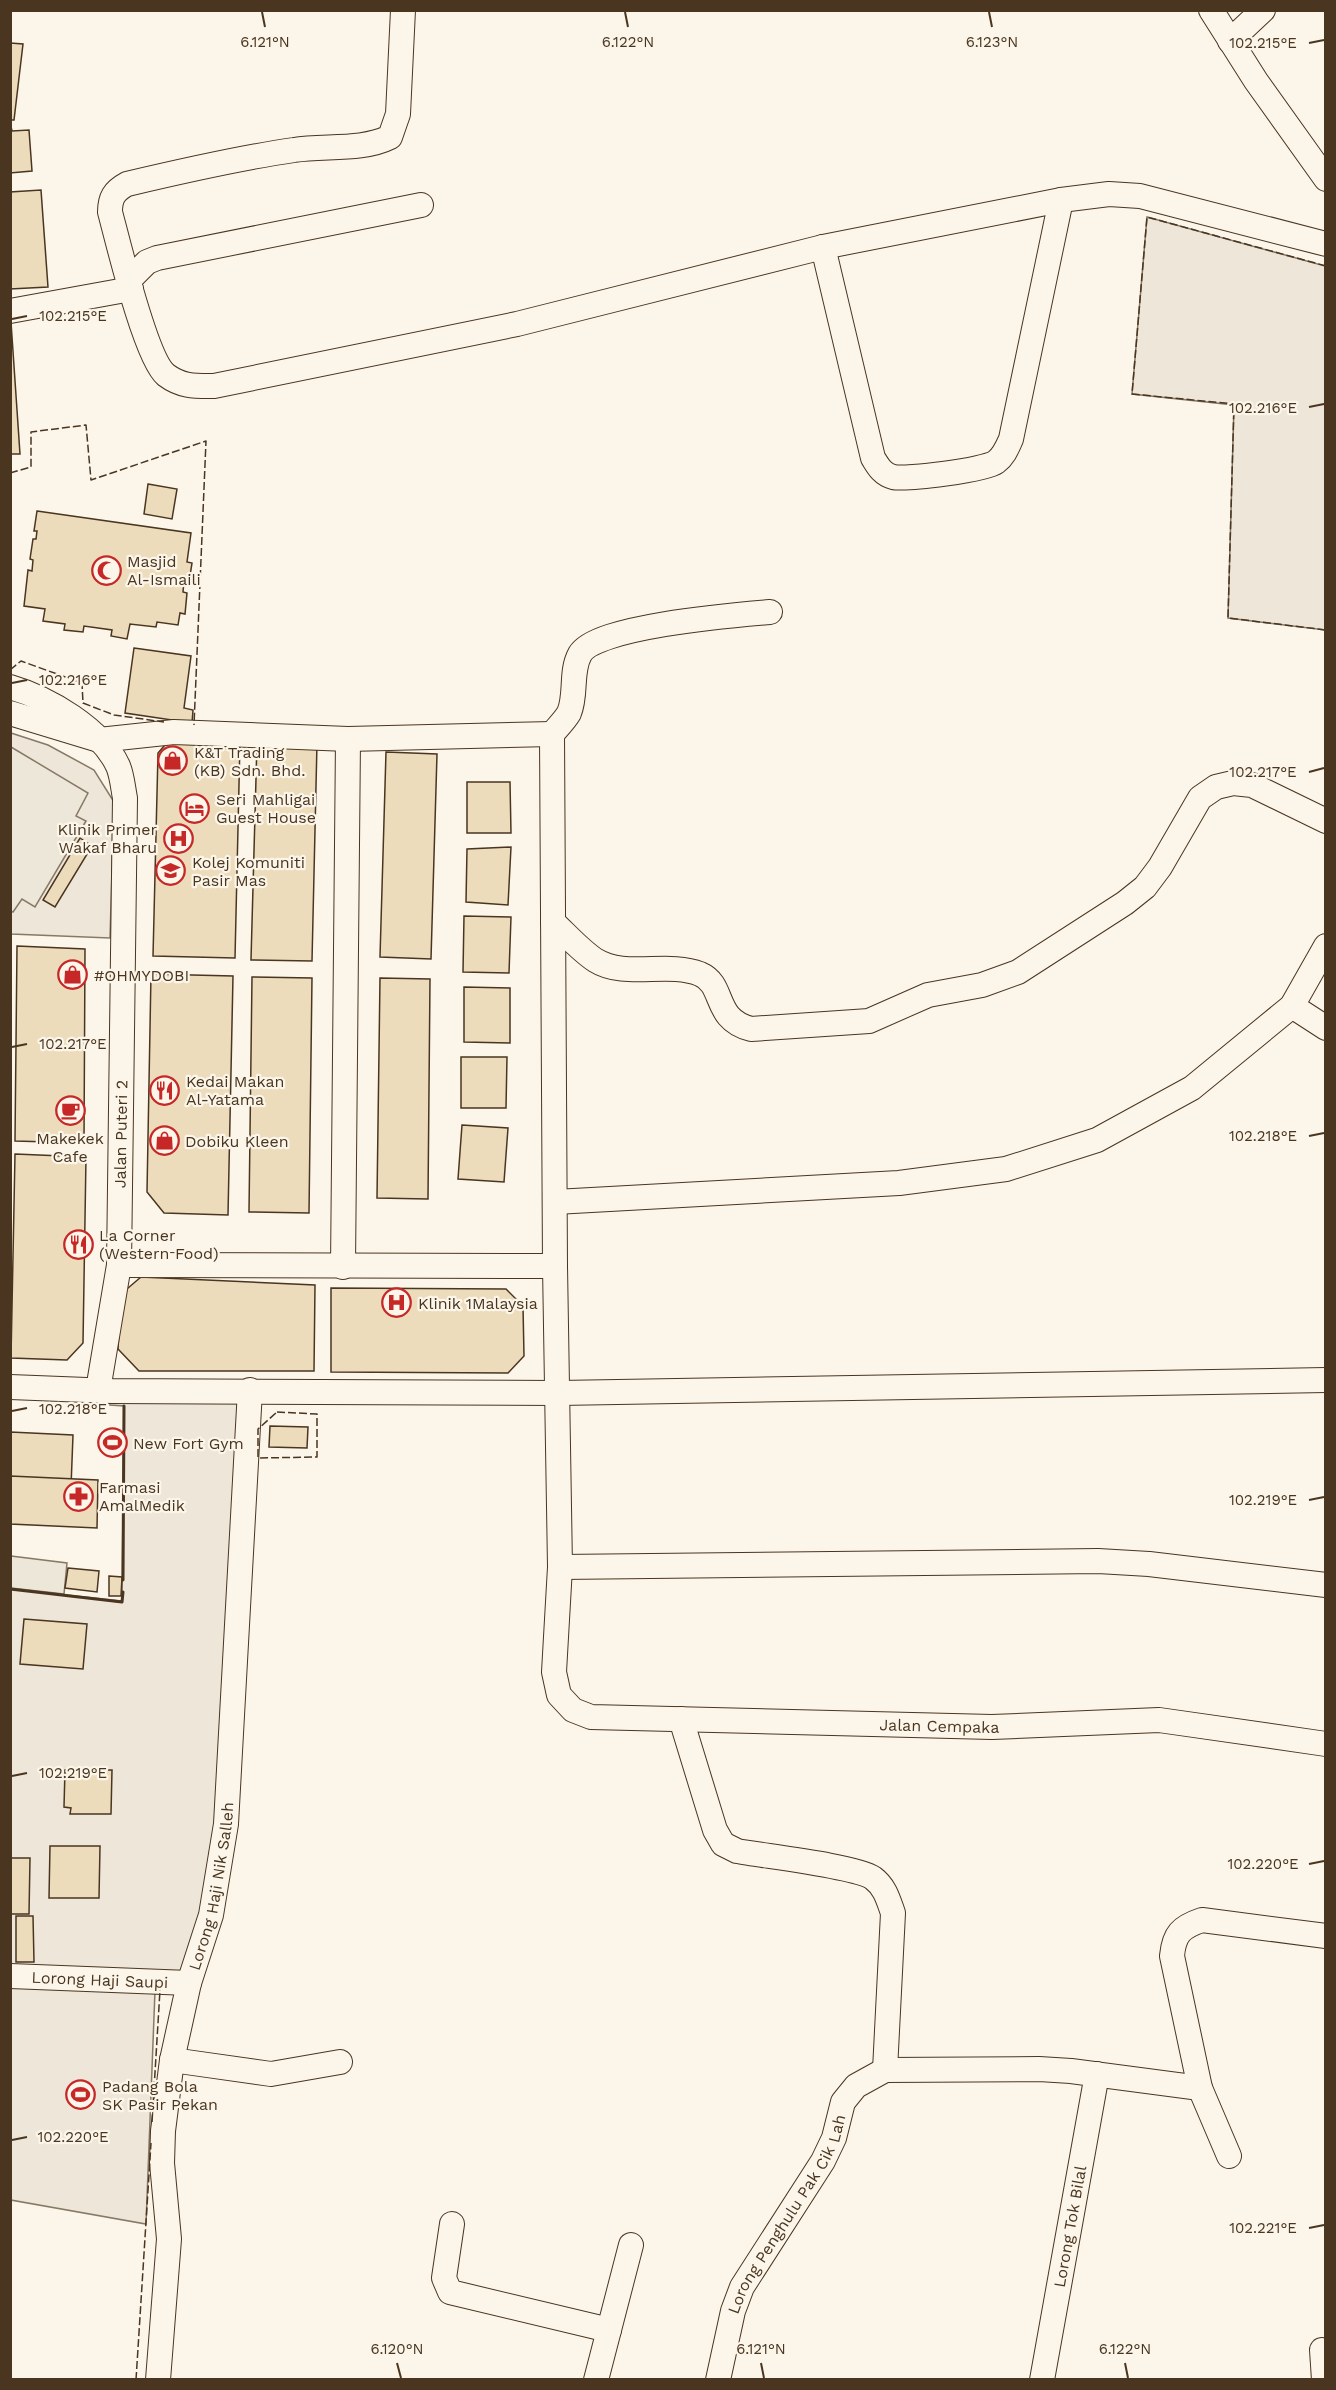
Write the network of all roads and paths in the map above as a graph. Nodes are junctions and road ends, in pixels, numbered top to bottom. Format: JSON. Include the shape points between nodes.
{"nodes":[{"id":1,"x":403,"y":10,"type":"edge"},
{"id":2,"x":1211,"y":10,"type":"edge"},
{"id":3,"x":1263,"y":10,"type":"edge"},
{"id":4,"x":1230,"y":41,"type":"junction"},
{"id":5,"x":1326,"y":179,"type":"edge"},
{"id":6,"x":1061,"y":200,"type":"junction"},
{"id":7,"x":421,"y":205,"type":"dead end"},
{"id":8,"x":1326,"y":244,"type":"edge"},
{"id":9,"x":823,"y":247,"type":"junction"},
{"id":10,"x":130,"y":284,"type":"junction"},
{"id":11,"x":10,"y":311,"type":"edge"},
{"id":12,"x":770,"y":612,"type":"dead end"},
{"id":13,"x":10,"y":687,"type":"edge"},
{"id":14,"x":10,"y":713,"type":"edge"},
{"id":15,"x":552,"y":734,"type":"junction"},
{"id":16,"x":348,"y":739,"type":"junction"},
{"id":17,"x":99,"y":740,"type":"junction"},
{"id":18,"x":1326,"y":821,"type":"edge"},
{"id":19,"x":553,"y":922,"type":"junction"},
{"id":20,"x":1326,"y":946,"type":"edge"},
{"id":21,"x":1292,"y":1006,"type":"junction"},
{"id":22,"x":1326,"y":1028,"type":"edge"},
{"id":23,"x":555,"y":1202,"type":"junction"},
{"id":24,"x":118,"y":1265,"type":"junction"},
{"id":25,"x":555,"y":1266,"type":"junction"},
{"id":26,"x":343,"y":1267,"type":"junction"},
{"id":27,"x":1326,"y":1380,"type":"edge"},
{"id":28,"x":10,"y":1387,"type":"edge"},
{"id":29,"x":98,"y":1390,"type":"junction"},
{"id":30,"x":250,"y":1390,"type":"junction"},
{"id":31,"x":559,"y":1393,"type":"junction"},
{"id":32,"x":560,"y":1567,"type":"junction"},
{"id":33,"x":1326,"y":1585,"type":"edge"},
{"id":34,"x":681,"y":1719,"type":"junction"},
{"id":35,"x":1326,"y":1743,"type":"edge"},
{"id":36,"x":1326,"y":1936,"type":"edge"},
{"id":37,"x":10,"y":1976,"type":"edge"},
{"id":38,"x":189,"y":1983,"type":"junction"},
{"id":39,"x":172,"y":2060,"type":"junction"},
{"id":40,"x":340,"y":2062,"type":"dead end"},
{"id":41,"x":885,"y":2070,"type":"junction"},
{"id":42,"x":1097,"y":2074,"type":"junction"},
{"id":43,"x":1200,"y":2088,"type":"junction"},
{"id":44,"x":1229,"y":2156,"type":"dead end"},
{"id":45,"x":452,"y":2224,"type":"dead end"},
{"id":46,"x":632,"y":2245,"type":"dead end"},
{"id":47,"x":609,"y":2330,"type":"junction"},
{"id":48,"x":1322,"y":2350,"type":"dead end"},
{"id":49,"x":158,"y":2379,"type":"edge"},
{"id":50,"x":596,"y":2379,"type":"edge"},
{"id":51,"x":718,"y":2379,"type":"edge"},
{"id":52,"x":1042,"y":2379,"type":"edge"},
{"id":53,"x":1324,"y":2379,"type":"edge"}],
"edges":[{"from":1,"to":10,"type":"street","via":[[398,114],[390,137],[375,143],[245,157],[127,184],[116,190],[110,200],[110,212]]},
{"from":2,"to":4,"type":"street"},
{"from":3,"to":4,"type":"street"},
{"from":4,"to":5,"type":"street"},
{"from":6,"to":8,"type":"street","via":[[1109,194],[1140,196]]},
{"from":6,"to":9,"type":"street"},
{"from":6,"to":9,"type":"street","via":[[1011,439],[1005,454],[979,469],[906,477],[892,477],[881,470],[873,458]]},
{"from":7,"to":10,"type":"street","via":[[157,258],[147,262]]},
{"from":9,"to":10,"type":"street","via":[[517,324],[214,386],[187,387],[164,374],[149,345]]},
{"from":10,"to":11,"type":"street"},
{"from":12,"to":15,"type":"street","via":[[690,621],[615,634],[594,642],[581,652],[568,713]]},
{"from":13,"to":17,"type":"street","name":"Jalan Puteri 2","via":[[33,693],[62,709]]},
{"from":14,"to":17,"type":"street"},
{"from":15,"to":16,"type":"street"},
{"from":15,"to":19,"type":"street"},
{"from":16,"to":17,"type":"street","via":[[174,732]]},
{"from":16,"to":26,"type":"street"},
{"from":17,"to":24,"type":"street","name":"Jalan Puteri 2","via":[[118,766],[125,798]]},
{"from":18,"to":19,"type":"street","via":[[1252,785],[1233,783],[1216,787],[1200,798],[1145,887],[1125,903],[1002,979],[928,995],[869,1021],[750,1029],[736,1025],[725,1013],[713,985],[702,975],[619,968],[596,960]]},
{"from":19,"to":23,"type":"street"},
{"from":20,"to":21,"type":"street"},
{"from":21,"to":22,"type":"street"},
{"from":21,"to":23,"type":"street","via":[[1192,1088],[1097,1140],[1006,1169],[899,1183]]},
{"from":23,"to":25,"type":"street"},
{"from":24,"to":26,"type":"street"},
{"from":24,"to":29,"type":"street","name":"Jalan Puteri 2"},
{"from":25,"to":26,"type":"street"},
{"from":25,"to":31,"type":"street"},
{"from":27,"to":31,"type":"street"},
{"from":28,"to":29,"type":"street"},
{"from":29,"to":30,"type":"street"},
{"from":30,"to":31,"type":"street"},
{"from":30,"to":38,"type":"street","name":"Lorong Haji Nik Salleh","via":[[226,1824],[211,1915]]},
{"from":31,"to":32,"type":"street"},
{"from":32,"to":33,"type":"street","via":[[1098,1561],[1149,1563]]},
{"from":32,"to":34,"type":"street","name":"Jalan Cempaka","via":[[554,1672],[559,1695],[573,1710],[591,1717]]},
{"from":34,"to":35,"type":"street","name":"Jalan Cempaka","via":[[992,1727],[1159,1720]]},
{"from":34,"to":41,"type":"street","via":[[715,1830],[723,1844],[737,1851],[849,1870],[871,1877],[885,1890],[893,1913]]},
{"from":36,"to":43,"type":"street","via":[[1202,1920],[1185,1925],[1174,1939],[1172,1956]]},
{"from":37,"to":38,"type":"street","name":"Lorong Haji Saupi"},
{"from":38,"to":39,"type":"street","name":"Lorong Haji Nik Salleh"},
{"from":39,"to":40,"type":"street","via":[[271,2074]]},
{"from":39,"to":49,"type":"street","name":"Lorong Haji Nik Salleh","via":[[163,2131],[169,2239]]},
{"from":41,"to":42,"type":"street","via":[[1039,2069]]},
{"from":41,"to":51,"type":"street","name":"Lorong Penghulu Pak Cik Lah","via":[[856,2086],[843,2102],[834,2138],[823,2161],[742,2287]]},
{"from":42,"to":43,"type":"street"},
{"from":42,"to":52,"type":"street","name":"Lorong Tok Bilal"},
{"from":43,"to":44,"type":"street"},
{"from":45,"to":47,"type":"street","via":[[444,2278],[450,2292]]},
{"from":46,"to":47,"type":"street"},
{"from":47,"to":50,"type":"street"},
{"from":48,"to":53,"type":"street"}]}
